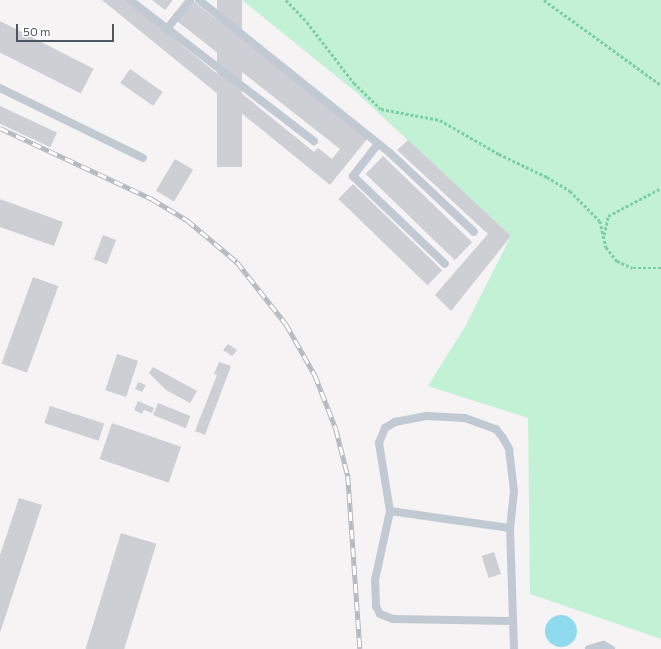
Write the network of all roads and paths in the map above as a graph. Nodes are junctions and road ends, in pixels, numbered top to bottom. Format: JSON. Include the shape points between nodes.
{"nodes":[{"id":1,"x":130,"y":0,"type":"edge"},
{"id":2,"x":190,"y":0,"type":"edge"},
{"id":3,"x":199,"y":0,"type":"edge"},
{"id":4,"x":286,"y":0,"type":"edge"},
{"id":5,"x":544,"y":0,"type":"edge"},
{"id":6,"x":166,"y":30,"type":"junction"},
{"id":7,"x":661,"y":85,"type":"edge"},
{"id":8,"x":0,"y":88,"type":"edge"},
{"id":9,"x":314,"y":141,"type":"dead end"},
{"id":10,"x":378,"y":144,"type":"junction"},
{"id":11,"x":143,"y":158,"type":"dead end"},
{"id":12,"x":661,"y":188,"type":"edge"},
{"id":13,"x":474,"y":232,"type":"dead end"},
{"id":14,"x":604,"y":237,"type":"junction"},
{"id":15,"x":445,"y":264,"type":"dead end"},
{"id":16,"x":661,"y":268,"type":"edge"},
{"id":17,"x":390,"y":511,"type":"junction"},
{"id":18,"x":510,"y":528,"type":"junction"},
{"id":19,"x":512,"y":622,"type":"junction"},
{"id":20,"x":514,"y":649,"type":"edge"},
{"id":21,"x":589,"y":649,"type":"edge"},
{"id":22,"x":611,"y":649,"type":"edge"}],
"edges":[{"from":1,"to":6,"type":"lane"},
{"from":2,"to":6,"type":"lane"},
{"from":3,"to":10,"type":"lane"},
{"from":4,"to":14,"type":"path","via":[[307,22],[354,83],[381,109],[440,120],[499,154],[548,177],[570,190],[600,221]]},
{"from":5,"to":7,"type":"path"},
{"from":6,"to":9,"type":"lane"},
{"from":8,"to":11,"type":"lane"},
{"from":10,"to":13,"type":"lane"},
{"from":10,"to":15,"type":"lane","via":[[353,176]]},
{"from":12,"to":14,"type":"path","via":[[608,216]]},
{"from":14,"to":16,"type":"path","via":[[606,246],[617,261],[633,268]]},
{"from":17,"to":18,"type":"lane"},
{"from":17,"to":18,"type":"lane","via":[[379,443],[385,428],[410,418],[446,415],[483,422],[496,428],[503,438],[509,449],[514,491]]},
{"from":17,"to":19,"type":"lane","via":[[375,580],[376,606],[380,614],[393,619]]},
{"from":18,"to":19,"type":"lane"},
{"from":19,"to":20,"type":"lane"},
{"from":21,"to":22,"type":"lane","via":[[603,645]]}]}
